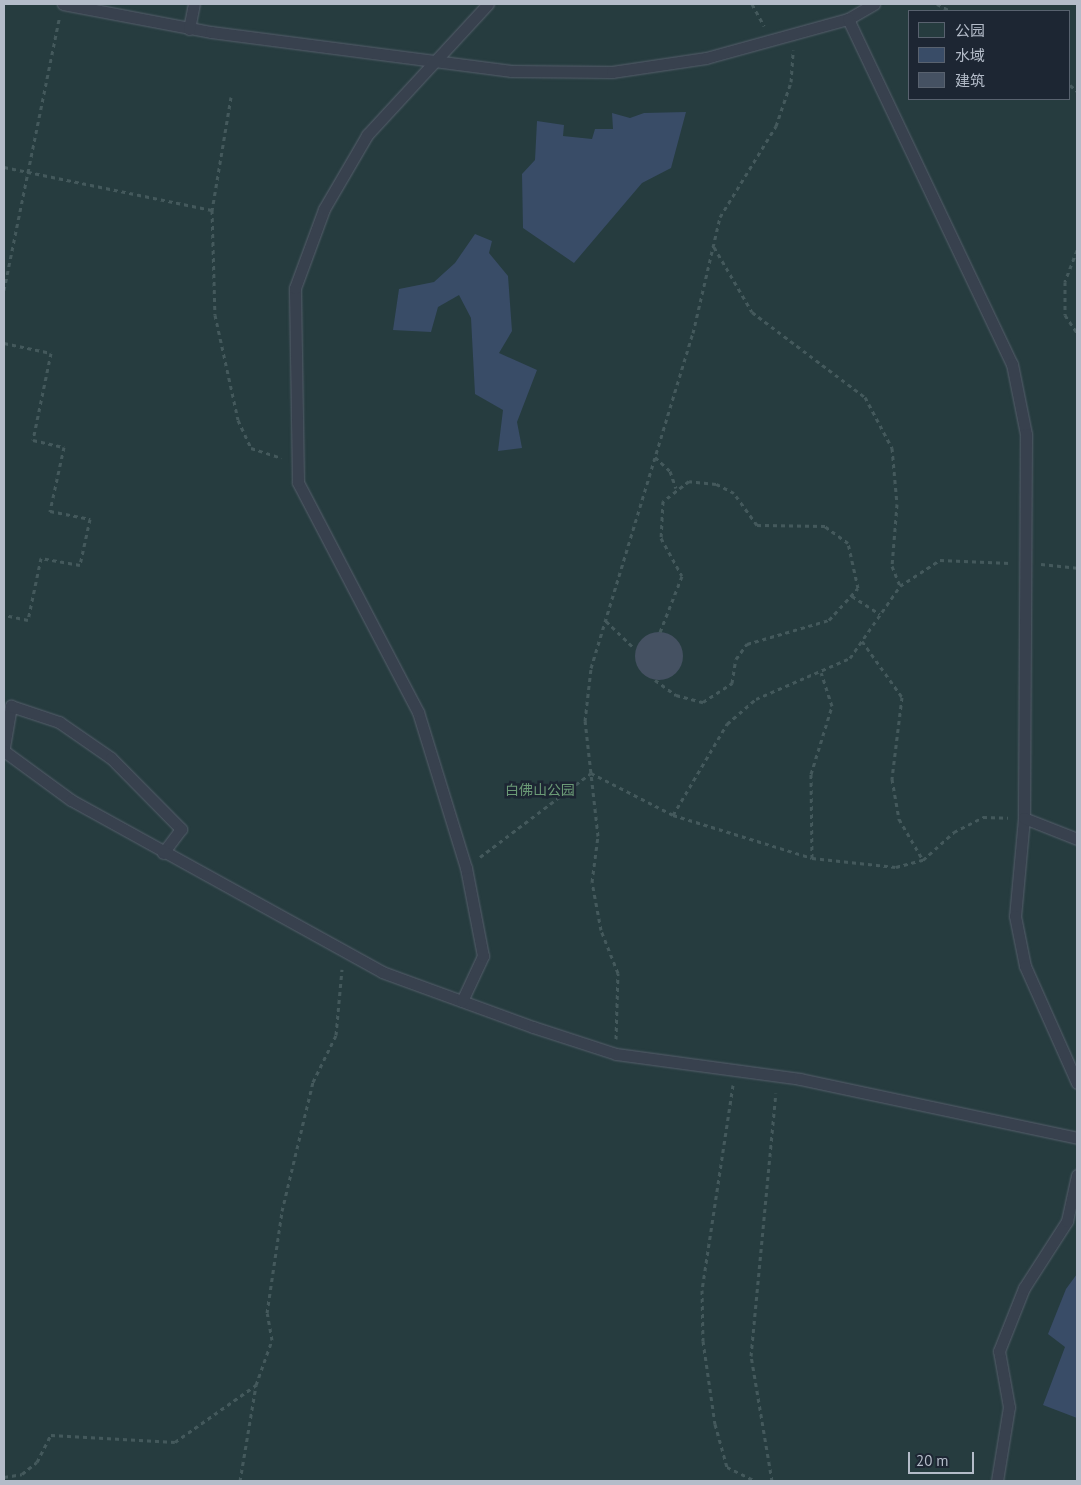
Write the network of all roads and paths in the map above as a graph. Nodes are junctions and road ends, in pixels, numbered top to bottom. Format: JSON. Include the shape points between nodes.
{"nodes":[{"id":1,"x":194,"y":4,"type":"edge"},
{"id":2,"x":488,"y":4,"type":"edge"},
{"id":3,"x":752,"y":4,"type":"edge"},
{"id":4,"x":874,"y":4,"type":"edge"},
{"id":5,"x":937,"y":4,"type":"edge"},
{"id":6,"x":62,"y":8,"type":"edge"},
{"id":7,"x":949,"y":10,"type":"edge"},
{"id":8,"x":848,"y":19,"type":"junction"},
{"id":9,"x":189,"y":28,"type":"junction"},
{"id":10,"x":795,"y":33,"type":"junction"},
{"id":11,"x":771,"y":40,"type":"junction"},
{"id":12,"x":434,"y":62,"type":"junction"},
{"id":13,"x":231,"y":97,"type":"dead end"},
{"id":14,"x":4,"y":168,"type":"edge"},
{"id":15,"x":28,"y":172,"type":"junction"},
{"id":16,"x":212,"y":210,"type":"junction"},
{"id":17,"x":714,"y":246,"type":"junction"},
{"id":18,"x":1077,"y":250,"type":"edge"},
{"id":19,"x":4,"y":290,"type":"edge"},
{"id":20,"x":1077,"y":332,"type":"edge"},
{"id":21,"x":4,"y":343,"type":"edge"},
{"id":22,"x":655,"y":457,"type":"junction"},
{"id":23,"x":298,"y":464,"type":"junction"},
{"id":24,"x":676,"y":488,"type":"junction"},
{"id":25,"x":1025,"y":563,"type":"junction"},
{"id":26,"x":1077,"y":568,"type":"edge"},
{"id":27,"x":900,"y":586,"type":"junction"},
{"id":28,"x":852,"y":596,"type":"junction"},
{"id":29,"x":880,"y":614,"type":"junction"},
{"id":30,"x":4,"y":615,"type":"edge"},
{"id":31,"x":606,"y":621,"type":"junction"},
{"id":32,"x":660,"y":632,"type":"dead end"},
{"id":33,"x":862,"y":641,"type":"junction"},
{"id":34,"x":635,"y":649,"type":"dead end"},
{"id":35,"x":820,"y":673,"type":"junction"},
{"id":36,"x":655,"y":680,"type":"dead end"},
{"id":37,"x":4,"y":749,"type":"edge"},
{"id":38,"x":591,"y":774,"type":"junction"},
{"id":39,"x":673,"y":815,"type":"junction"},
{"id":40,"x":1024,"y":818,"type":"junction"},
{"id":41,"x":1077,"y":839,"type":"edge"},
{"id":42,"x":163,"y":853,"type":"junction"},
{"id":43,"x":812,"y":858,"type":"junction"},
{"id":44,"x":923,"y":860,"type":"junction"},
{"id":45,"x":466,"y":868,"type":"junction"},
{"id":46,"x":344,"y":951,"type":"junction"},
{"id":47,"x":462,"y":1001,"type":"junction"},
{"id":48,"x":616,"y":1054,"type":"junction"},
{"id":49,"x":735,"y":1070,"type":"junction"},
{"id":50,"x":778,"y":1076,"type":"junction"},
{"id":51,"x":1077,"y":1083,"type":"edge"},
{"id":52,"x":1077,"y":1138,"type":"edge"},
{"id":53,"x":1077,"y":1175,"type":"edge"},
{"id":54,"x":256,"y":1385,"type":"junction"},
{"id":55,"x":4,"y":1476,"type":"edge"},
{"id":56,"x":240,"y":1481,"type":"edge"},
{"id":57,"x":756,"y":1481,"type":"edge"},
{"id":58,"x":772,"y":1481,"type":"edge"},
{"id":59,"x":998,"y":1481,"type":"edge"}],
"edges":[{"from":1,"to":9,"type":"lane"},
{"from":2,"to":12,"type":"lane"},
{"from":3,"to":11,"type":"path"},
{"from":4,"to":8,"type":"lane"},
{"from":5,"to":7,"type":"path"},
{"from":6,"to":9,"type":"lane"},
{"from":6,"to":15,"type":"path"},
{"from":8,"to":10,"type":"lane"},
{"from":8,"to":25,"type":"lane","via":[[1012,364],[1026,434]]},
{"from":9,"to":12,"type":"lane"},
{"from":10,"to":11,"type":"lane"},
{"from":10,"to":17,"type":"path","via":[[791,82],[776,126],[720,217]]},
{"from":11,"to":12,"type":"lane","via":[[706,58],[612,72],[511,71]]},
{"from":12,"to":23,"type":"lane","via":[[367,135],[324,209],[295,288]]},
{"from":13,"to":16,"type":"path"},
{"from":14,"to":15,"type":"path"},
{"from":15,"to":16,"type":"path"},
{"from":15,"to":19,"type":"path"},
{"from":16,"to":23,"type":"path","via":[[216,315],[238,420],[251,448]]},
{"from":17,"to":22,"type":"path"},
{"from":17,"to":27,"type":"path","via":[[752,312],[865,397],[892,448],[897,504],[892,566]]},
{"from":18,"to":20,"type":"path","via":[[1064,282],[1065,316]]},
{"from":21,"to":30,"type":"path","via":[[51,353],[33,440],[64,446],[50,511],[90,519],[80,565],[41,558],[28,620]]},
{"from":22,"to":24,"type":"path","via":[[670,471]]},
{"from":22,"to":31,"type":"path"},
{"from":23,"to":45,"type":"lane","via":[[298,482],[418,712]]},
{"from":24,"to":28,"type":"path","via":[[689,481],[716,484],[734,493],[757,525],[825,526],[848,543],[858,588]]},
{"from":24,"to":32,"type":"path","via":[[663,501],[661,538],[682,576]]},
{"from":25,"to":26,"type":"path"},
{"from":25,"to":27,"type":"path","via":[[940,560]]},
{"from":25,"to":40,"type":"lane"},
{"from":27,"to":29,"type":"path"},
{"from":28,"to":29,"type":"path"},
{"from":28,"to":36,"type":"path","via":[[829,620],[747,644],[736,659],[732,683],[703,702],[676,695]]},
{"from":29,"to":33,"type":"path"},
{"from":31,"to":34,"type":"path"},
{"from":31,"to":38,"type":"path","via":[[591,668],[585,722]]},
{"from":33,"to":35,"type":"path","via":[[850,658]]},
{"from":33,"to":44,"type":"path","via":[[902,697],[892,779],[899,819]]},
{"from":35,"to":39,"type":"path","via":[[756,699],[727,724]]},
{"from":35,"to":43,"type":"path","via":[[832,706],[811,774]]},
{"from":37,"to":42,"type":"lane","via":[[72,800]]},
{"from":37,"to":42,"type":"lane","via":[[11,706],[59,722],[111,758],[181,829]]},
{"from":38,"to":39,"type":"path"},
{"from":38,"to":45,"type":"path","via":[[534,812]]},
{"from":38,"to":48,"type":"path","via":[[598,836],[592,882],[601,930],[618,973]]},
{"from":39,"to":43,"type":"path"},
{"from":40,"to":41,"type":"lane"},
{"from":40,"to":44,"type":"path","via":[[983,817],[954,832]]},
{"from":40,"to":51,"type":"lane","via":[[1015,916],[1026,966]]},
{"from":42,"to":46,"type":"lane"},
{"from":43,"to":44,"type":"path","via":[[896,867]]},
{"from":45,"to":47,"type":"lane","via":[[483,956]]},
{"from":46,"to":47,"type":"lane","via":[[382,972]]},
{"from":46,"to":54,"type":"path","via":[[336,1036],[313,1082],[282,1211],[267,1313],[272,1340]]},
{"from":47,"to":48,"type":"lane"},
{"from":48,"to":49,"type":"lane"},
{"from":49,"to":50,"type":"lane"},
{"from":49,"to":57,"type":"path","via":[[702,1290],[703,1341],[715,1424],[728,1467]]},
{"from":50,"to":52,"type":"lane"},
{"from":50,"to":58,"type":"path","via":[[750,1356]]},
{"from":53,"to":59,"type":"lane","via":[[1067,1220],[1024,1288],[999,1351],[1009,1407]]},
{"from":54,"to":55,"type":"path","via":[[175,1442],[51,1435],[37,1462],[22,1474]]},
{"from":54,"to":56,"type":"path"}]}
